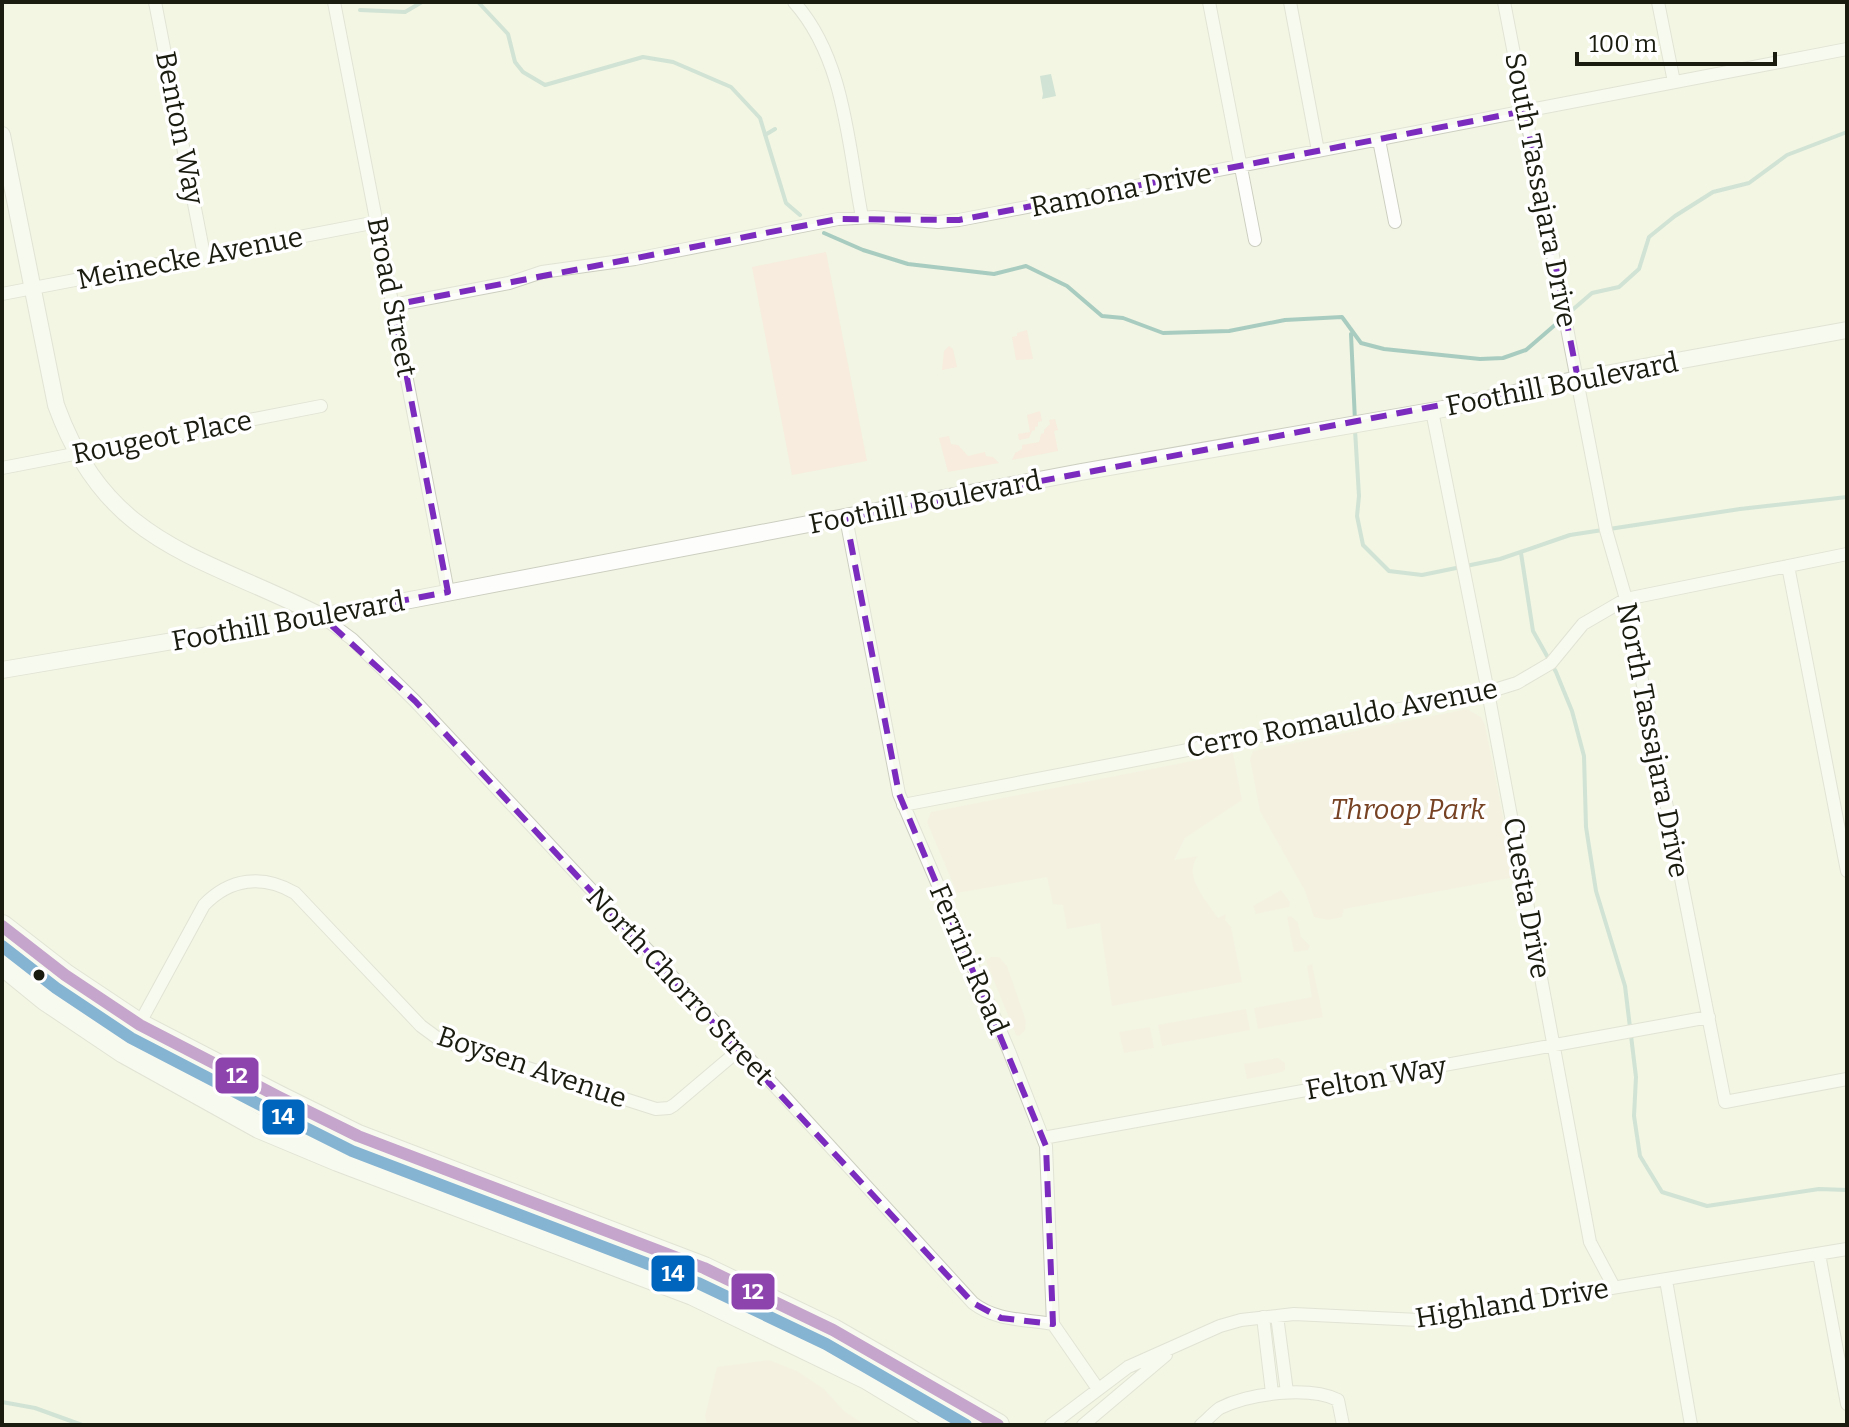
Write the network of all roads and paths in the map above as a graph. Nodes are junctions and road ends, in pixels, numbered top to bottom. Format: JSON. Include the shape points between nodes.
{"nodes":[{"id":1,"x":155,"y":2,"type":"edge"},
{"id":2,"x":334,"y":2,"type":"edge"},
{"id":3,"x":794,"y":2,"type":"edge"},
{"id":4,"x":1209,"y":2,"type":"edge"},
{"id":5,"x":1290,"y":2,"type":"edge"},
{"id":6,"x":1504,"y":2,"type":"edge"},
{"id":7,"x":1658,"y":2,"type":"edge"},
{"id":8,"x":1847,"y":49,"type":"edge"},
{"id":9,"x":1674,"y":82,"type":"junction"},
{"id":10,"x":1525,"y":111,"type":"junction"},
{"id":11,"x":2,"y":135,"type":"edge"},
{"id":12,"x":1379,"y":140,"type":"junction"},
{"id":13,"x":1318,"y":151,"type":"junction"},
{"id":14,"x":1241,"y":166,"type":"junction"},
{"id":15,"x":862,"y":217,"type":"junction"},
{"id":16,"x":377,"y":222,"type":"junction"},
{"id":17,"x":1395,"y":222,"type":"dead end"},
{"id":18,"x":1255,"y":240,"type":"dead end"},
{"id":19,"x":204,"y":255,"type":"junction"},
{"id":20,"x":32,"y":288,"type":"junction"},
{"id":21,"x":2,"y":294,"type":"edge"},
{"id":22,"x":393,"y":305,"type":"junction"},
{"id":23,"x":1847,"y":330,"type":"edge"},
{"id":24,"x":1578,"y":379,"type":"junction"},
{"id":25,"x":321,"y":406,"type":"dead end"},
{"id":26,"x":1432,"y":411,"type":"junction"},
{"id":27,"x":76,"y":453,"type":"junction"},
{"id":28,"x":2,"y":468,"type":"edge"},
{"id":29,"x":846,"y":518,"type":"junction"},
{"id":30,"x":1847,"y":554,"type":"edge"},
{"id":31,"x":1788,"y":566,"type":"junction"},
{"id":32,"x":448,"y":592,"type":"junction"},
{"id":33,"x":1626,"y":599,"type":"junction"},
{"id":34,"x":321,"y":616,"type":"junction"},
{"id":35,"x":2,"y":670,"type":"edge"},
{"id":36,"x":1488,"y":692,"type":"junction"},
{"id":37,"x":903,"y":805,"type":"junction"},
{"id":38,"x":1847,"y":871,"type":"edge"},
{"id":39,"x":2,"y":926,"type":"edge"},
{"id":40,"x":2,"y":964,"type":"edge"},
{"id":41,"x":1709,"y":1017,"type":"junction"},
{"id":42,"x":140,"y":1025,"type":"junction"},
{"id":43,"x":1554,"y":1046,"type":"junction"},
{"id":44,"x":739,"y":1050,"type":"junction"},
{"id":45,"x":124,"y":1052,"type":"junction"},
{"id":46,"x":1847,"y":1079,"type":"edge"},
{"id":47,"x":1043,"y":1138,"type":"junction"},
{"id":48,"x":1847,"y":1249,"type":"edge"},
{"id":49,"x":1819,"y":1254,"type":"junction"},
{"id":50,"x":1666,"y":1280,"type":"junction"},
{"id":51,"x":1614,"y":1287,"type":"junction"},
{"id":52,"x":1277,"y":1316,"type":"junction"},
{"id":53,"x":1263,"y":1317,"type":"junction"},
{"id":54,"x":1053,"y":1324,"type":"junction"},
{"id":55,"x":1179,"y":1344,"type":"junction"},
{"id":56,"x":1098,"y":1389,"type":"junction"},
{"id":57,"x":1287,"y":1392,"type":"junction"},
{"id":58,"x":1272,"y":1393,"type":"junction"},
{"id":59,"x":1847,"y":1404,"type":"edge"},
{"id":60,"x":945,"y":1425,"type":"edge"},
{"id":61,"x":998,"y":1425,"type":"edge"},
{"id":62,"x":1051,"y":1425,"type":"edge"},
{"id":63,"x":1083,"y":1425,"type":"edge"},
{"id":64,"x":1201,"y":1425,"type":"edge"},
{"id":65,"x":1343,"y":1425,"type":"edge"},
{"id":66,"x":1691,"y":1425,"type":"edge"}],
"edges":[{"from":1,"to":19,"type":"street","name":"Benton Way"},
{"from":2,"to":16,"type":"street","name":"Broad Street"},
{"from":3,"to":15,"type":"street","via":[[822,42],[836,80]]},
{"from":4,"to":14,"type":"street"},
{"from":5,"to":13,"type":"street"},
{"from":6,"to":10,"type":"street","name":"South Tassajara Drive"},
{"from":7,"to":9,"type":"street"},
{"from":8,"to":9,"type":"street","name":"Ramona Drive"},
{"from":9,"to":10,"type":"street","name":"Ramona Drive"},
{"from":10,"to":12,"type":"street","name":"Ramona Drive"},
{"from":10,"to":24,"type":"street","name":"South Tassajara Drive"},
{"from":11,"to":20,"type":"street"},
{"from":12,"to":13,"type":"street","name":"Ramona Drive"},
{"from":12,"to":17,"type":"street"},
{"from":13,"to":14,"type":"street","name":"Ramona Drive"},
{"from":14,"to":15,"type":"street","name":"Ramona Drive","via":[[959,220]]},
{"from":14,"to":18,"type":"street"},
{"from":15,"to":22,"type":"street","name":"Ramona Drive","via":[[542,272]]},
{"from":16,"to":19,"type":"street","name":"Meinecke Avenue"},
{"from":16,"to":22,"type":"street","name":"Broad Street"},
{"from":19,"to":20,"type":"street","name":"Meinecke Avenue"},
{"from":20,"to":21,"type":"street","name":"Meinecke Avenue"},
{"from":20,"to":27,"type":"street","via":[[56,405]]},
{"from":22,"to":32,"type":"street","name":"Broad Street"},
{"from":23,"to":24,"type":"street","name":"Foothill Boulevard"},
{"from":24,"to":26,"type":"street","name":"Foothill Boulevard"},
{"from":24,"to":33,"type":"street","name":"North Tassajara Drive","via":[[1606,530]]},
{"from":25,"to":27,"type":"street","name":"Rougeot Place"},
{"from":26,"to":29,"type":"street","name":"Foothill Boulevard"},
{"from":26,"to":36,"type":"street","name":"Cuesta Drive"},
{"from":27,"to":28,"type":"street","name":"Rougeot Place"},
{"from":27,"to":34,"type":"street","via":[[115,506],[161,542]]},
{"from":29,"to":32,"type":"street","name":"Foothill Boulevard"},
{"from":29,"to":37,"type":"street","name":"Ferrini Road"},
{"from":30,"to":31,"type":"street","name":"Cerro Romauldo Avenue"},
{"from":31,"to":33,"type":"street","name":"Cerro Romauldo Avenue"},
{"from":31,"to":38,"type":"street"},
{"from":32,"to":34,"type":"street","name":"Foothill Boulevard"},
{"from":33,"to":36,"type":"street","name":"Cerro Romauldo Avenue","via":[[1583,624],[1551,663]]},
{"from":33,"to":41,"type":"street","name":"North Tassajara Drive"},
{"from":34,"to":35,"type":"street","name":"Foothill Boulevard"},
{"from":34,"to":44,"type":"street","name":"North Chorro Street","via":[[415,701]]},
{"from":36,"to":37,"type":"street","name":"Cerro Romauldo Avenue"},
{"from":36,"to":43,"type":"street","name":"Cuesta Drive"},
{"from":37,"to":47,"type":"street","name":"Ferrini Road"},
{"from":39,"to":42,"type":"highway"},
{"from":40,"to":45,"type":"highway"},
{"from":41,"to":43,"type":"street","name":"Felton Way"},
{"from":41,"to":46,"type":"street","name":"North Tassajara Drive","via":[[1725,1102]]},
{"from":42,"to":44,"type":"street","name":"Boysen Avenue","via":[[204,905],[223,888],[259,880],[295,893],[440,1040],[656,1109],[674,1105]]},
{"from":42,"to":45,"type":"street","name":"Boysen Avenue"},
{"from":42,"to":61,"type":"highway","via":[[358,1136],[704,1268],[833,1330]]},
{"from":43,"to":47,"type":"street","name":"Felton Way"},
{"from":43,"to":51,"type":"street","name":"Cuesta Drive","via":[[1590,1242]]},
{"from":44,"to":54,"type":"street","name":"North Chorro Street","via":[[973,1303],[1001,1318]]},
{"from":45,"to":60,"type":"highway","via":[[259,1127],[693,1294],[867,1378]]},
{"from":47,"to":54,"type":"street","name":"Ferrini Road"},
{"from":48,"to":49,"type":"street","name":"Highland Drive"},
{"from":49,"to":50,"type":"street","name":"Highland Drive"},
{"from":49,"to":59,"type":"street"},
{"from":50,"to":51,"type":"street","name":"Highland Drive"},
{"from":50,"to":66,"type":"street"},
{"from":51,"to":52,"type":"street","name":"Highland Drive","via":[[1419,1320]]},
{"from":52,"to":53,"type":"street","name":"Highland Drive"},
{"from":52,"to":57,"type":"street"},
{"from":53,"to":55,"type":"street","name":"Highland Drive","via":[[1220,1326]]},
{"from":53,"to":58,"type":"street"},
{"from":54,"to":56,"type":"street"},
{"from":55,"to":56,"type":"street","name":"Highland Drive","via":[[1128,1367]]},
{"from":55,"to":63,"type":"street","name":"Highland Drive"},
{"from":56,"to":62,"type":"street","name":"Highland Drive"},
{"from":57,"to":58,"type":"street"},
{"from":57,"to":65,"type":"street","via":[[1324,1393],[1338,1400]]},
{"from":58,"to":64,"type":"street","via":[[1219,1408]]}]}
